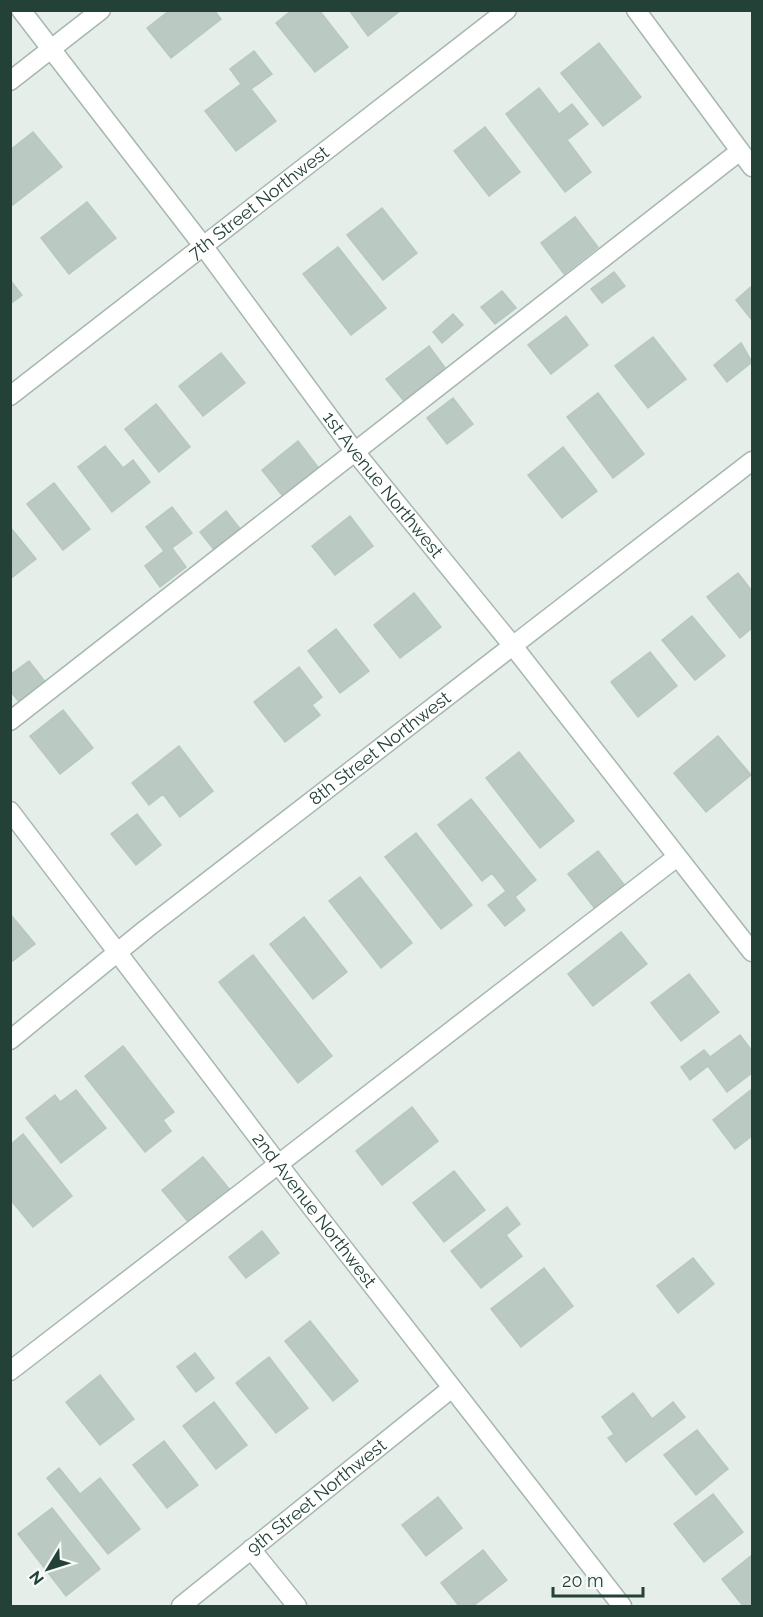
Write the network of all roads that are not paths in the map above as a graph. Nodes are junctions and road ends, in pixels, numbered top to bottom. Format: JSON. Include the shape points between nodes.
{"nodes":[{"id":1,"x":21,"y":10,"type":"edge"},
{"id":2,"x":101,"y":10,"type":"edge"},
{"id":3,"x":507,"y":10,"type":"edge"},
{"id":4,"x":636,"y":10,"type":"edge"},
{"id":5,"x":51,"y":50,"type":"junction"},
{"id":6,"x":10,"y":81,"type":"edge"},
{"id":7,"x":740,"y":151,"type":"junction"},
{"id":8,"x":753,"y":167,"type":"edge"},
{"id":9,"x":204,"y":247,"type":"junction"},
{"id":10,"x":10,"y":396,"type":"edge"},
{"id":11,"x":356,"y":452,"type":"junction"},
{"id":12,"x":753,"y":460,"type":"edge"},
{"id":13,"x":513,"y":646,"type":"junction"},
{"id":14,"x":10,"y":721,"type":"edge"},
{"id":15,"x":10,"y":811,"type":"edge"},
{"id":16,"x":677,"y":857,"type":"junction"},
{"id":17,"x":753,"y":952,"type":"edge"},
{"id":18,"x":118,"y":955,"type":"junction"},
{"id":19,"x":10,"y":1040,"type":"edge"},
{"id":20,"x":279,"y":1164,"type":"junction"},
{"id":21,"x":10,"y":1371,"type":"edge"},
{"id":22,"x":452,"y":1388,"type":"junction"},
{"id":23,"x":251,"y":1549,"type":"junction"},
{"id":24,"x":180,"y":1606,"type":"edge"},
{"id":25,"x":297,"y":1606,"type":"edge"},
{"id":26,"x":622,"y":1606,"type":"edge"}],
"edges":[{"from":1,"to":5,"type":"street","name":"1st Avenue Northwest"},
{"from":2,"to":5,"type":"street"},
{"from":3,"to":9,"type":"street","name":"7th Street Northwest"},
{"from":4,"to":7,"type":"street"},
{"from":5,"to":6,"type":"street"},
{"from":5,"to":9,"type":"street","name":"1st Avenue Northwest"},
{"from":7,"to":8,"type":"street"},
{"from":7,"to":11,"type":"street"},
{"from":9,"to":10,"type":"street","name":"7th Street Northwest"},
{"from":9,"to":11,"type":"street","name":"1st Avenue Northwest"},
{"from":11,"to":13,"type":"street","name":"1st Avenue Northwest"},
{"from":11,"to":14,"type":"street"},
{"from":12,"to":13,"type":"street","name":"8th Street Northwest"},
{"from":13,"to":16,"type":"street","name":"1st Avenue Northwest"},
{"from":13,"to":18,"type":"street","name":"8th Street Northwest","via":[[146,929]]},
{"from":15,"to":18,"type":"street","name":"2nd Avenue Northwest"},
{"from":16,"to":17,"type":"street","name":"1st Avenue Northwest"},
{"from":16,"to":20,"type":"street"},
{"from":18,"to":19,"type":"street","name":"8th Street Northwest"},
{"from":18,"to":20,"type":"street","name":"2nd Avenue Northwest"},
{"from":20,"to":21,"type":"street"},
{"from":20,"to":22,"type":"street","name":"2nd Avenue Northwest"},
{"from":22,"to":23,"type":"street","name":"9th Street Northwest"},
{"from":22,"to":26,"type":"street","name":"2nd Avenue Northwest"},
{"from":23,"to":24,"type":"street","name":"9th Street Northwest"},
{"from":23,"to":25,"type":"street"}]}
